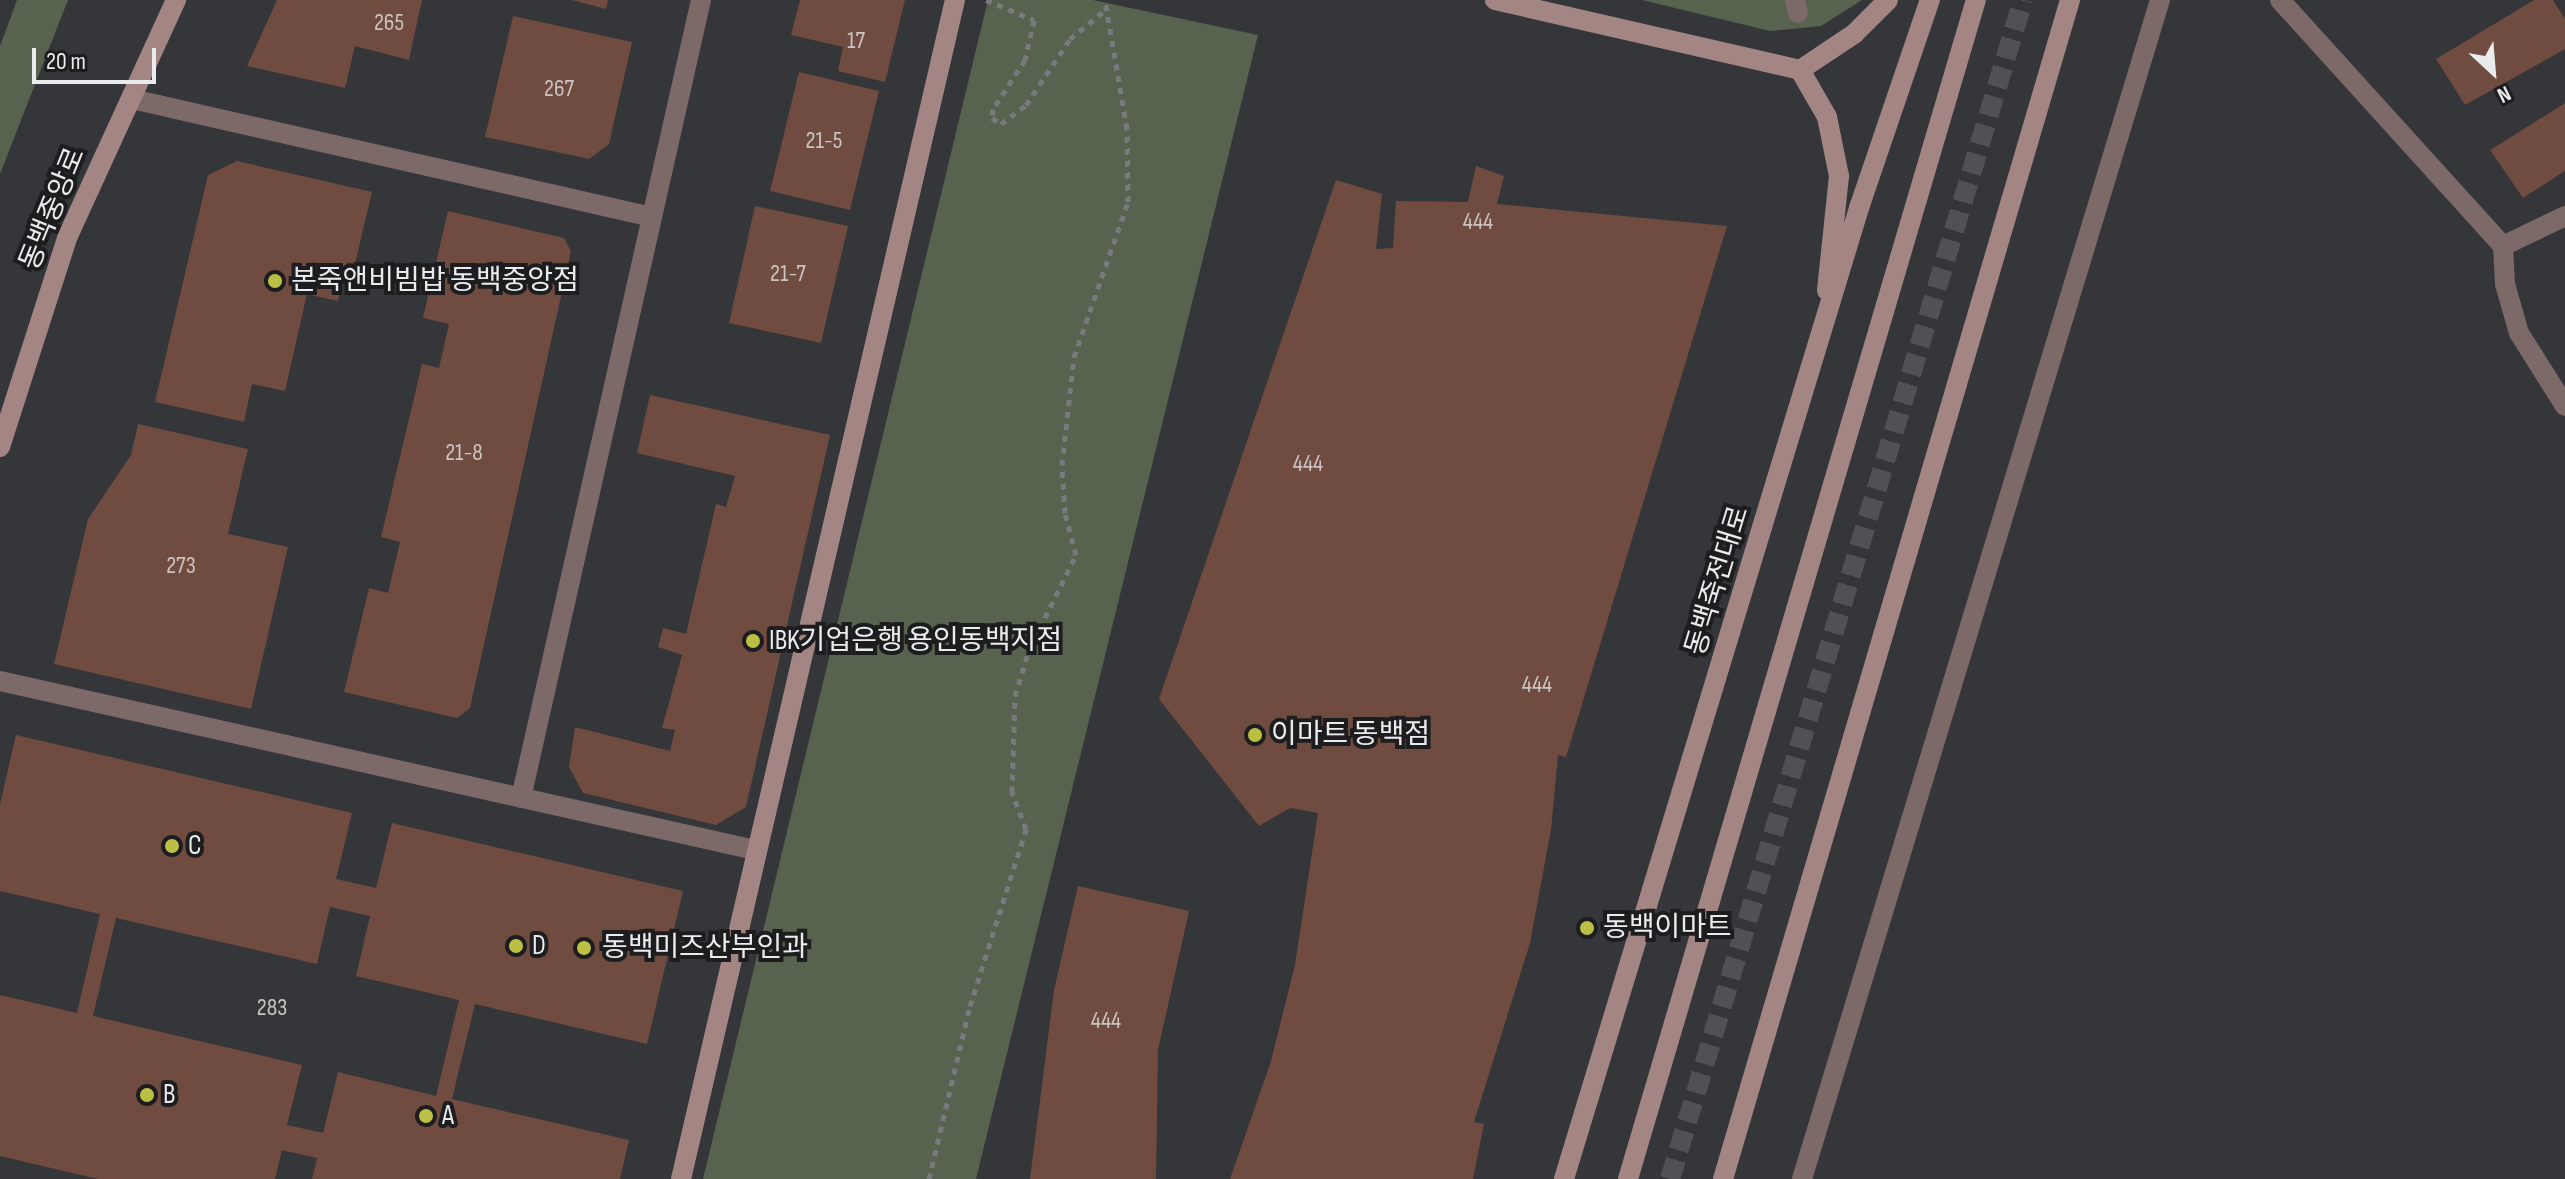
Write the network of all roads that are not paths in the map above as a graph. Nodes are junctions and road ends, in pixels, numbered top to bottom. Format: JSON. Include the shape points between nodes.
{"nodes":[{"id":1,"x":176,"y":0,"type":"edge"},
{"id":2,"x":701,"y":0,"type":"edge"},
{"id":3,"x":955,"y":0,"type":"edge"},
{"id":4,"x":1495,"y":0,"type":"edge"},
{"id":5,"x":1888,"y":0,"type":"edge"},
{"id":6,"x":1930,"y":0,"type":"edge"},
{"id":7,"x":1976,"y":0,"type":"edge"},
{"id":8,"x":2070,"y":0,"type":"edge"},
{"id":9,"x":2160,"y":0,"type":"edge"},
{"id":10,"x":2280,"y":0,"type":"edge"},
{"id":11,"x":1800,"y":70,"type":"junction"},
{"id":12,"x":132,"y":99,"type":"junction"},
{"id":13,"x":2565,"y":216,"type":"edge"},
{"id":14,"x":652,"y":217,"type":"junction"},
{"id":15,"x":2503,"y":246,"type":"junction"},
{"id":16,"x":1825,"y":331,"type":"junction"},
{"id":17,"x":2565,"y":406,"type":"edge"},
{"id":18,"x":0,"y":447,"type":"edge"},
{"id":19,"x":0,"y":681,"type":"edge"},
{"id":20,"x":521,"y":798,"type":"junction"},
{"id":21,"x":755,"y":850,"type":"junction"},
{"id":22,"x":681,"y":1179,"type":"edge"},
{"id":23,"x":1564,"y":1179,"type":"edge"},
{"id":24,"x":1628,"y":1179,"type":"edge"},
{"id":25,"x":1723,"y":1179,"type":"edge"},
{"id":26,"x":1802,"y":1179,"type":"edge"}],
"edges":[{"from":1,"to":12,"type":"main road","name":"동백중앙로"},
{"from":2,"to":14,"type":"street"},
{"from":3,"to":21,"type":"main road"},
{"from":4,"to":11,"type":"main road"},
{"from":5,"to":11,"type":"main road","via":[[1854,34]]},
{"from":6,"to":16,"type":"main road","name":"동백죽전대로","via":[[1859,208]]},
{"from":7,"to":24,"type":"main road"},
{"from":8,"to":25,"type":"main road"},
{"from":9,"to":26,"type":"street"},
{"from":10,"to":15,"type":"street"},
{"from":11,"to":16,"type":"main road","via":[[1827,117],[1839,176]]},
{"from":12,"to":14,"type":"street"},
{"from":12,"to":18,"type":"main road","name":"동백중앙로","via":[[67,238]]},
{"from":13,"to":15,"type":"street"},
{"from":14,"to":20,"type":"street"},
{"from":15,"to":17,"type":"street","via":[[2505,284],[2519,333]]},
{"from":16,"to":23,"type":"main road","name":"동백죽전대로"},
{"from":19,"to":20,"type":"street"},
{"from":20,"to":21,"type":"street"},
{"from":21,"to":22,"type":"main road"}]}
